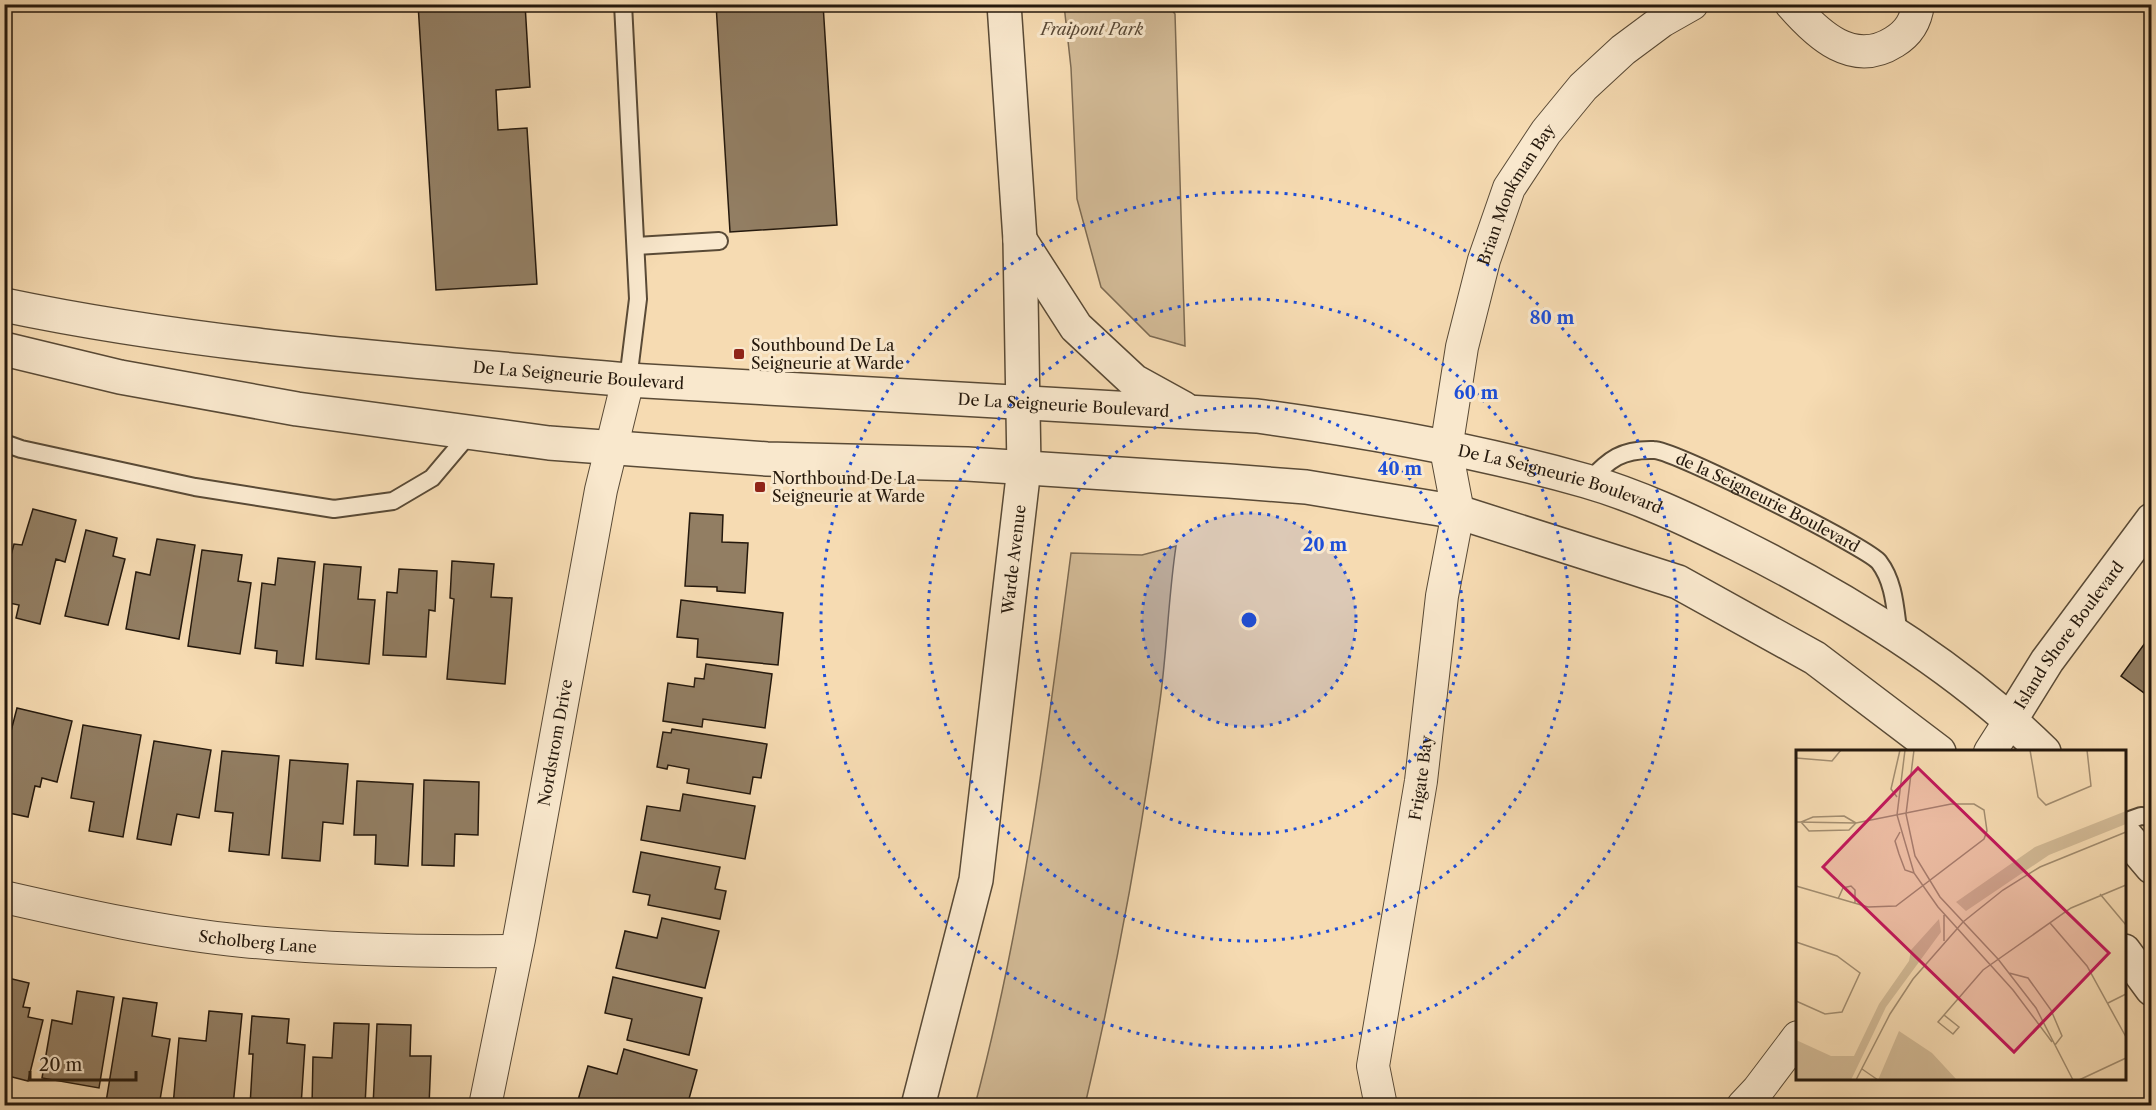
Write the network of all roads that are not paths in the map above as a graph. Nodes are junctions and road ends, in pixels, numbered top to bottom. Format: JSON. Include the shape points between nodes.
{"nodes":[{"id":1,"x":623,"y":4,"type":"edge"},
{"id":2,"x":1004,"y":4,"type":"edge"},
{"id":3,"x":1692,"y":4,"type":"edge"},
{"id":4,"x":1791,"y":4,"type":"edge"},
{"id":5,"x":1918,"y":4,"type":"edge"},
{"id":6,"x":1020,"y":240,"type":"junction"},
{"id":7,"x":719,"y":241,"type":"dead end"},
{"id":8,"x":636,"y":246,"type":"junction"},
{"id":9,"x":4,"y":305,"type":"edge"},
{"id":10,"x":4,"y":349,"type":"edge"},
{"id":11,"x":628,"y":380,"type":"junction"},
{"id":12,"x":1023,"y":402,"type":"junction"},
{"id":13,"x":1190,"y":412,"type":"junction"},
{"id":14,"x":470,"y":433,"type":"junction"},
{"id":15,"x":4,"y":443,"type":"edge"},
{"id":16,"x":1446,"y":449,"type":"junction"},
{"id":17,"x":610,"y":450,"type":"junction"},
{"id":18,"x":1024,"y":468,"type":"junction"},
{"id":19,"x":1588,"y":482,"type":"junction"},
{"id":20,"x":1458,"y":512,"type":"junction"},
{"id":21,"x":2151,"y":520,"type":"edge"},
{"id":22,"x":1899,"y":637,"type":"junction"},
{"id":23,"x":2011,"y":719,"type":"junction"},
{"id":24,"x":1936,"y":750,"type":"edge"},
{"id":25,"x":1991,"y":750,"type":"edge"},
{"id":26,"x":2042,"y":750,"type":"edge"},
{"id":27,"x":2151,"y":817,"type":"edge"},
{"id":28,"x":2126,"y":821,"type":"edge"},
{"id":29,"x":2126,"y":836,"type":"edge"},
{"id":30,"x":2151,"y":867,"type":"edge"},
{"id":31,"x":4,"y":897,"type":"edge"},
{"id":32,"x":516,"y":951,"type":"junction"},
{"id":33,"x":2126,"y":954,"type":"edge"},
{"id":34,"x":2151,"y":989,"type":"edge"},
{"id":35,"x":1796,"y":1038,"type":"edge"},
{"id":36,"x":485,"y":1106,"type":"edge"},
{"id":37,"x":918,"y":1106,"type":"edge"},
{"id":38,"x":1381,"y":1106,"type":"edge"},
{"id":39,"x":1743,"y":1106,"type":"edge"}],
"edges":[{"from":1,"to":8,"type":"lane"},
{"from":2,"to":6,"type":"street","name":"Warde Avenue"},
{"from":3,"to":16,"type":"street","name":"Brian Monkman Bay","via":[[1631,44],[1583,87],[1546,132],[1509,188],[1484,260],[1462,347]]},
{"from":4,"to":5,"type":"street","via":[[1836,44],[1863,54],[1886,48],[1905,36],[1916,17]]},
{"from":6,"to":12,"type":"street","name":"Warde Avenue"},
{"from":6,"to":13,"type":"street","via":[[1076,327],[1134,381]]},
{"from":7,"to":8,"type":"lane"},
{"from":8,"to":11,"type":"lane","via":[[638,299]]},
{"from":9,"to":11,"type":"street","name":"De La Seigneurie Boulevard","via":[[174,335]]},
{"from":10,"to":14,"type":"street","via":[[131,379],[297,409]]},
{"from":11,"to":12,"type":"street","name":"De La Seigneurie Boulevard"},
{"from":11,"to":17,"type":"street","name":"Nordstrom Drive"},
{"from":12,"to":13,"type":"street","name":"De La Seigneurie Boulevard"},
{"from":12,"to":18,"type":"street","name":"Warde Avenue"},
{"from":13,"to":16,"type":"street","name":"De La Seigneurie Boulevard","via":[[1257,416],[1360,430]]},
{"from":14,"to":15,"type":"lane","via":[[432,478],[393,501],[334,509],[195,487]]},
{"from":14,"to":17,"type":"street"},
{"from":16,"to":19,"type":"street","name":"De La Seigneurie Boulevard"},
{"from":16,"to":20,"type":"street","name":"Frigate Bay"},
{"from":17,"to":18,"type":"street"},
{"from":17,"to":32,"type":"street","name":"Nordstrom Drive"},
{"from":18,"to":20,"type":"street","via":[[1306,487]]},
{"from":18,"to":37,"type":"street","name":"Warde Avenue","via":[[976,880]]},
{"from":19,"to":22,"type":"street","name":"De La Seigneurie Boulevard","via":[[1687,520],[1788,570]]},
{"from":19,"to":22,"type":"lane","name":"de la Seigneurie Boulevard","via":[[1605,463],[1626,451],[1657,450],[1782,506],[1877,559],[1890,578]]},
{"from":20,"to":24,"type":"street","via":[[1678,582],[1815,657]]},
{"from":20,"to":38,"type":"street","name":"Frigate Bay","via":[[1442,596],[1421,781],[1373,1066]]},
{"from":21,"to":23,"type":"street","name":"Island Shore Boulevard","via":[[2047,661]]},
{"from":22,"to":23,"type":"street","name":"De La Seigneurie Boulevard"},
{"from":23,"to":25,"type":"street","name":"Island Shore Boulevard"},
{"from":23,"to":26,"type":"street","name":"De La Seigneurie Boulevard"},
{"from":27,"to":28,"type":"lane"},
{"from":29,"to":30,"type":"street"},
{"from":31,"to":32,"type":"street","name":"Scholberg Lane","via":[[241,941],[347,949]]},
{"from":32,"to":36,"type":"street","name":"Nordstrom Drive"},
{"from":33,"to":34,"type":"street"},
{"from":35,"to":39,"type":"street"}]}
